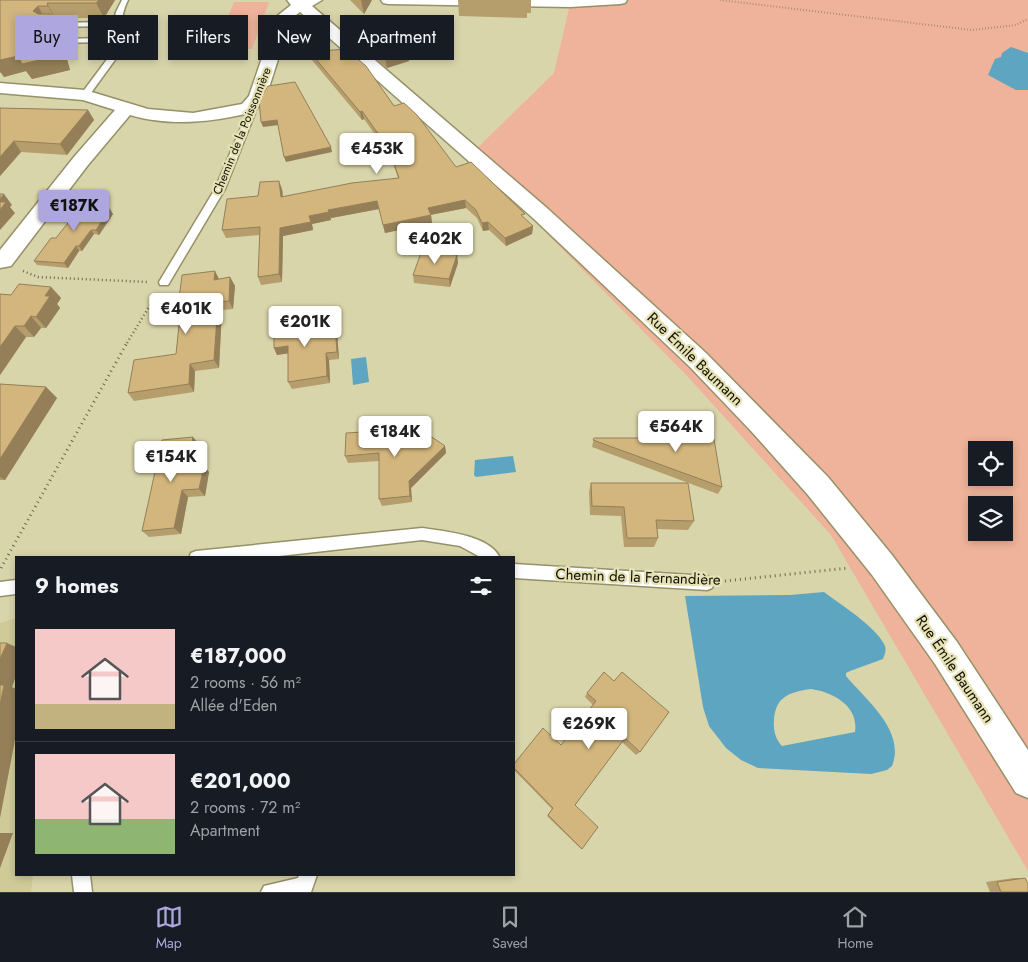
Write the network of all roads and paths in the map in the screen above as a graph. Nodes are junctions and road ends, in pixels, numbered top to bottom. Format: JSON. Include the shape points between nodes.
{"nodes":[{"id":1,"x":125,"y":0,"type":"edge"},
{"id":2,"x":388,"y":0,"type":"edge"},
{"id":3,"x":620,"y":0,"type":"edge"},
{"id":4,"x":720,"y":0,"type":"edge"},
{"id":5,"x":303,"y":2,"type":"edge"},
{"id":6,"x":118,"y":15,"type":"edge"},
{"id":7,"x":1028,"y":19,"type":"edge"},
{"id":8,"x":111,"y":60,"type":"edge"},
{"id":9,"x":0,"y":88,"type":"edge"},
{"id":10,"x":85,"y":95,"type":"junction"},
{"id":11,"x":248,"y":108,"type":"junction"},
{"id":12,"x":125,"y":109,"type":"junction"},
{"id":13,"x":11,"y":266,"type":"joint"},
{"id":14,"x":164,"y":282,"type":"junction"},
{"id":15,"x":215,"y":556,"type":"edge"},
{"id":16,"x":490,"y":556,"type":"edge"},
{"id":17,"x":882,"y":565,"type":"junction"},
{"id":18,"x":0,"y":571,"type":"edge"},
{"id":19,"x":515,"y":571,"type":"edge"},
{"id":20,"x":707,"y":583,"type":"joint"},
{"id":21,"x":15,"y":588,"type":"edge"},
{"id":22,"x":0,"y":590,"type":"edge"},
{"id":23,"x":1028,"y":781,"type":"edge"},
{"id":24,"x":81,"y":876,"type":"edge"},
{"id":25,"x":308,"y":876,"type":"edge"},
{"id":26,"x":83,"y":892,"type":"edge"},
{"id":27,"x":270,"y":892,"type":"edge"}],
"edges":[{"from":1,"to":6,"type":"lane"},
{"from":2,"to":3,"type":"street","via":[[570,3]]},
{"from":4,"to":7,"type":"path","via":[[972,30],[1016,26]]},
{"from":5,"to":11,"type":"street","name":"Chemin de la Poissonnière","via":[[284,17],[257,97]]},
{"from":5,"to":17,"type":"street","name":"Rue Émile Baumann","via":[[541,214],[698,360],[818,486]]},
{"from":8,"to":10,"type":"lane"},
{"from":9,"to":10,"type":"street"},
{"from":10,"to":12,"type":"street"},
{"from":11,"to":12,"type":"street","via":[[193,118]]},
{"from":11,"to":14,"type":"lane","name":"Chemin de la Poissonnière","via":[[251,113],[220,189]]},
{"from":12,"to":13,"type":"street","via":[[81,161]]},
{"from":13,"to":14,"type":"path","via":[[38,277]]},
{"from":14,"to":18,"type":"path","via":[[110,370]]},
{"from":15,"to":16,"type":"lane","via":[[422,534],[461,540]]},
{"from":17,"to":20,"type":"path","name":"Chemin de la Fernandière"},
{"from":17,"to":23,"type":"street","name":"Rue Émile Baumann","via":[[946,653]]},
{"from":19,"to":20,"type":"lane","name":"Chemin de la Fernandière"},
{"from":21,"to":22,"type":"lane"},
{"from":24,"to":26,"type":"lane"},
{"from":25,"to":27,"type":"lane","via":[[305,886]]}]}
